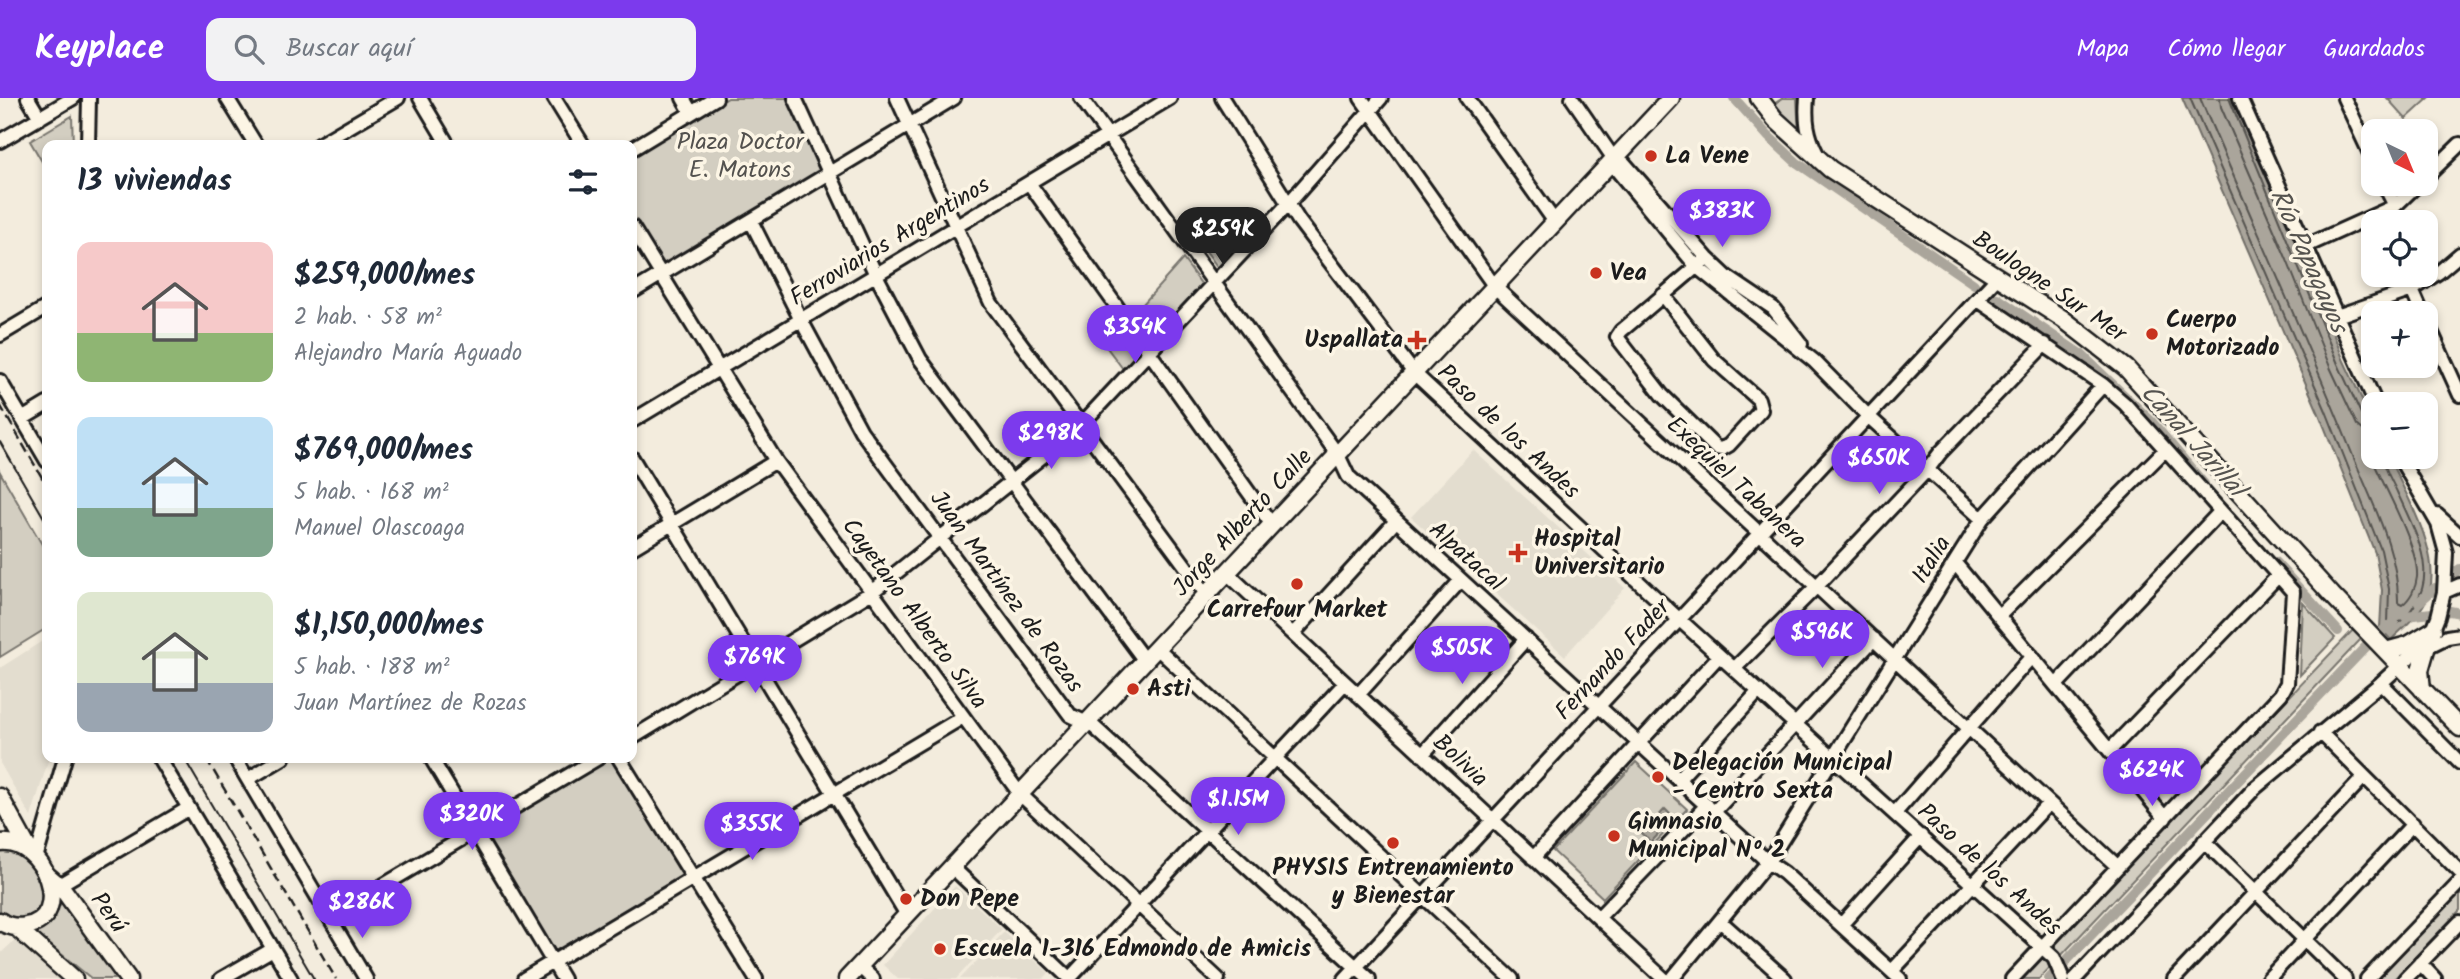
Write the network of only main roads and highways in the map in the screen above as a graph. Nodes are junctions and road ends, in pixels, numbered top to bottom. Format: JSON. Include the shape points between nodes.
{"nodes":[{"id":1,"x":1671,"y":98,"type":"edge"},
{"id":2,"x":1764,"y":100,"type":"edge"},
{"id":3,"x":2386,"y":651,"type":"junction"},
{"id":4,"x":2422,"y":690,"type":"junction"},
{"id":5,"x":2460,"y":728,"type":"edge"},
{"id":6,"x":0,"y":797,"type":"edge"},
{"id":7,"x":0,"y":843,"type":"edge"},
{"id":8,"x":32,"y":853,"type":"junction"},
{"id":9,"x":53,"y":881,"type":"junction"},
{"id":10,"x":5,"y":924,"type":"edge"},
{"id":11,"x":74,"y":979,"type":"edge"},
{"id":12,"x":128,"y":979,"type":"edge"},
{"id":13,"x":847,"y":979,"type":"edge"}],
"edges":[{"from":1,"to":13,"type":"main road","name":"Jorge Alberto Calle"},
{"from":2,"to":3,"type":"main road","name":"Boulogne Sur Mer","via":[[1775,119],[1822,163],[2078,330],[2137,378]]},
{"from":3,"to":4,"type":"main road","name":"Boulogne Sur Mer"},
{"from":3,"to":4,"type":"main road","via":[[2433,630],[2420,670]]},
{"from":4,"to":5,"type":"main road","name":"Boulogne Sur Mer"},
{"from":6,"to":8,"type":"main road"},
{"from":7,"to":8,"type":"main road","via":[[15,843]]},
{"from":8,"to":9,"type":"main road","name":"Perú"},
{"from":9,"to":10,"type":"main road","via":[[47,913],[37,923]]},
{"from":9,"to":12,"type":"main road","name":"Perú"},
{"from":10,"to":11,"type":"main road"}]}
